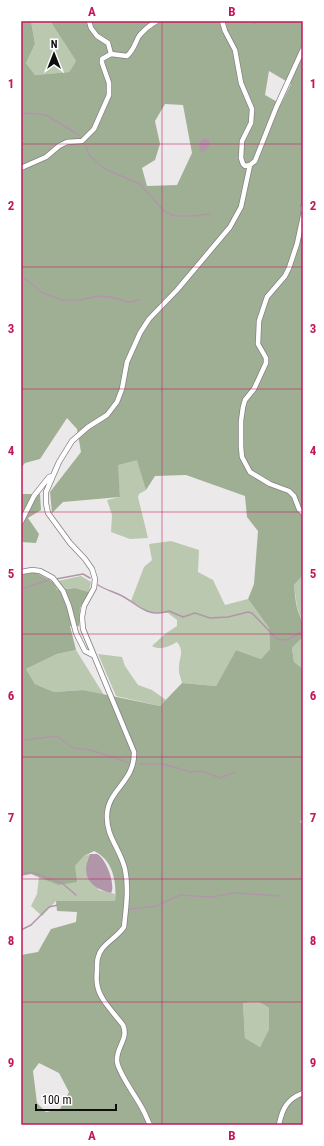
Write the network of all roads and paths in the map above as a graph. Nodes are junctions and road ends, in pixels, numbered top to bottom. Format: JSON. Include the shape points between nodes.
{"nodes":[{"id":1,"x":89,"y":21,"type":"edge"},
{"id":2,"x":157,"y":21,"type":"edge"},
{"id":3,"x":222,"y":21,"type":"edge"},
{"id":4,"x":303,"y":49,"type":"edge"},
{"id":5,"x":111,"y":54,"type":"junction"},
{"id":6,"x":250,"y":165,"type":"junction"},
{"id":7,"x":21,"y":168,"type":"edge"},
{"id":8,"x":303,"y":207,"type":"edge"},
{"id":9,"x":303,"y":210,"type":"edge"},
{"id":10,"x":303,"y":216,"type":"edge"},
{"id":11,"x":52,"y":476,"type":"junction"},
{"id":12,"x":303,"y":513,"type":"edge"},
{"id":13,"x":21,"y":522,"type":"edge"},
{"id":14,"x":21,"y":572,"type":"edge"},
{"id":15,"x":93,"y":655,"type":"junction"},
{"id":16,"x":303,"y":1093,"type":"edge"},
{"id":17,"x":150,"y":1125,"type":"edge"},
{"id":18,"x":279,"y":1125,"type":"edge"}],
"edges":[{"from":1,"to":5,"type":"street","via":[[97,36],[108,43]]},
{"from":2,"to":5,"type":"street","via":[[147,27],[127,56]]},
{"from":3,"to":6,"type":"street","via":[[235,50],[241,83],[252,109],[251,123],[242,141],[241,158],[242,164]]},
{"from":4,"to":6,"type":"street","via":[[255,161]]},
{"from":5,"to":7,"type":"street","via":[[102,59],[109,83],[109,95],[94,129],[82,141],[68,142]]},
{"from":6,"to":11,"type":"street","via":[[241,207],[230,227],[149,319],[133,346],[117,402],[107,415],[72,441]]},
{"from":8,"to":9,"type":"street"},
{"from":10,"to":12,"type":"street","via":[[289,268],[267,297],[259,321],[258,344],[266,363],[254,389],[245,400],[241,420],[242,457],[250,472],[270,484],[289,491]]},
{"from":11,"to":13,"type":"street","via":[[48,477],[34,496]]},
{"from":11,"to":15,"type":"street","via":[[46,492],[48,513],[70,544],[85,559],[95,579],[94,588],[84,606],[82,616]]},
{"from":14,"to":15,"type":"street","via":[[40,571],[53,578],[63,591],[76,633],[85,651]]},
{"from":15,"to":17,"type":"street","via":[[134,752],[130,773],[112,798],[107,813],[111,839],[121,854],[125,870],[127,887],[124,927],[98,955],[96,982],[125,1030],[118,1053],[119,1069]]},
{"from":16,"to":18,"type":"street","via":[[286,1104]]}]}
